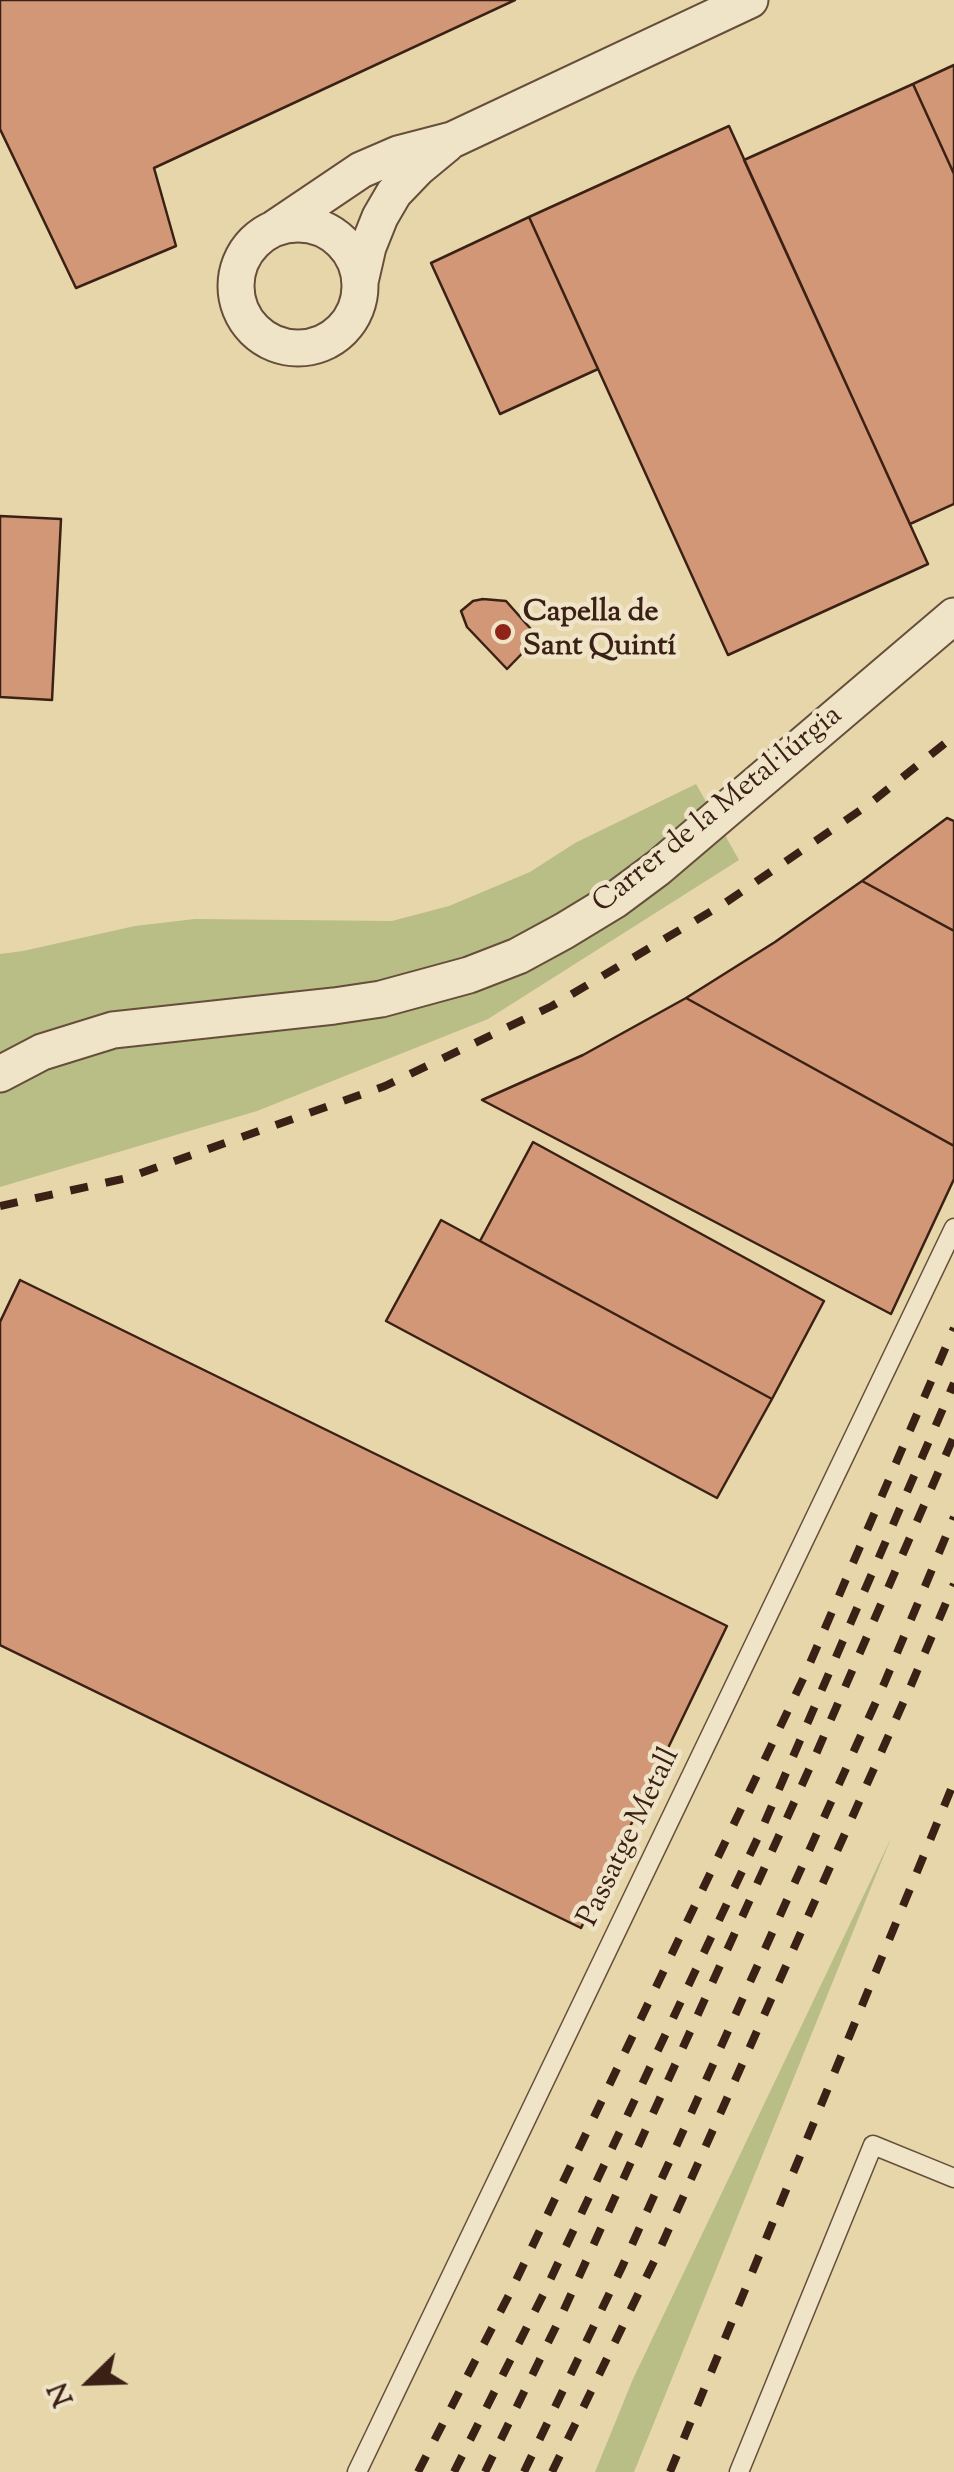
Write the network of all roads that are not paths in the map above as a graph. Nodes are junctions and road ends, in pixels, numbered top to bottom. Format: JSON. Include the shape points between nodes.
{"nodes":[{"id":1,"x":750,"y":0,"type":"edge"},
{"id":2,"x":452,"y":140,"type":"junction"},
{"id":3,"x":275,"y":228,"type":"junction"},
{"id":4,"x":360,"y":282,"type":"junction"},
{"id":5,"x":954,"y":616,"type":"edge"},
{"id":6,"x":0,"y":1074,"type":"edge"},
{"id":7,"x":954,"y":1228,"type":"edge"},
{"id":8,"x":954,"y":2178,"type":"edge"},
{"id":9,"x":357,"y":2472,"type":"edge"},
{"id":10,"x":739,"y":2472,"type":"edge"}],
"edges":[{"from":1,"to":2,"type":"street"},
{"from":2,"to":3,"type":"street","via":[[361,170]]},
{"from":2,"to":4,"type":"street","via":[[394,193],[368,247]]},
{"from":3,"to":4,"type":"street","via":[[294,224],[331,233],[346,246]]},
{"from":3,"to":4,"type":"street","via":[[257,239],[236,275],[243,316],[265,339],[294,349],[335,338],[350,322]]},
{"from":5,"to":6,"type":"street","name":"Carrer de la Metal·lúrgia","via":[[658,868],[518,956],[381,999],[112,1030],[42,1052]]},
{"from":7,"to":9,"type":"lane","name":"Passatge Metall"},
{"from":8,"to":10,"type":"lane","via":[[873,2145]]}]}
